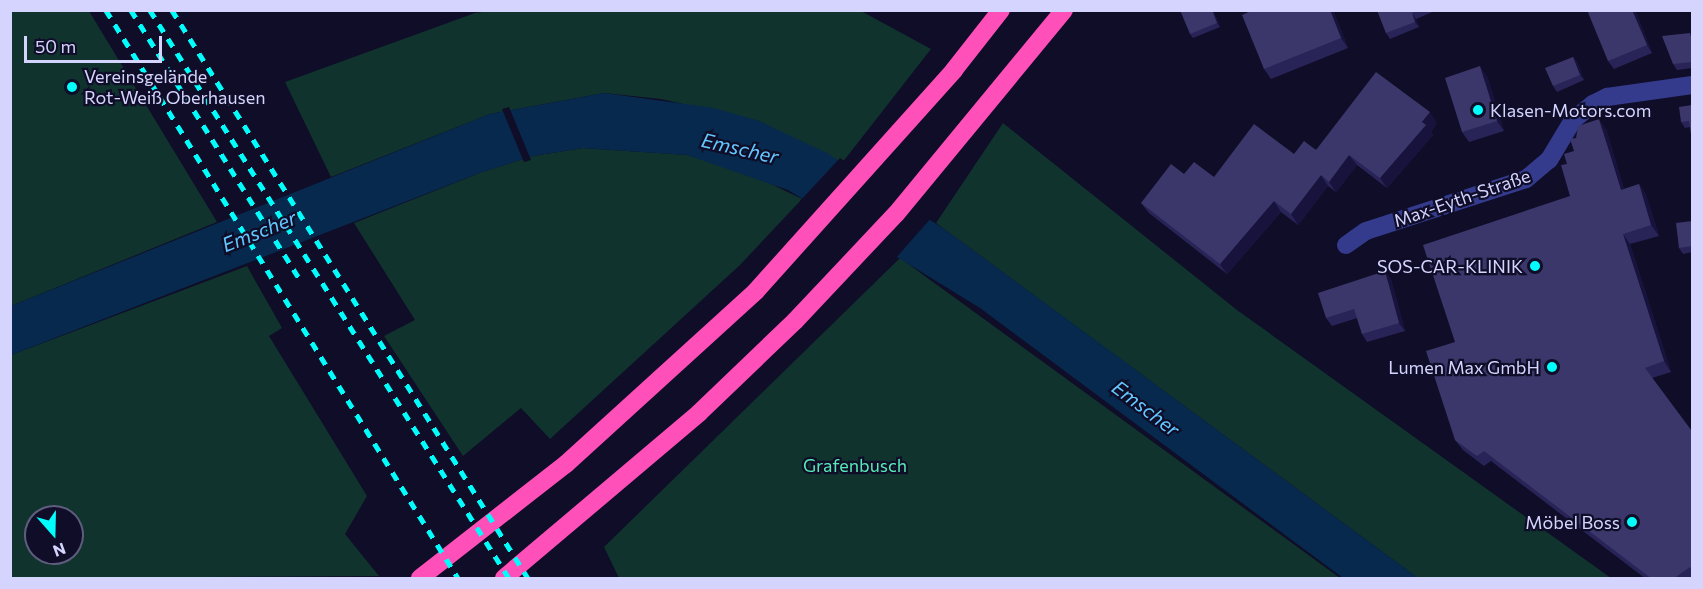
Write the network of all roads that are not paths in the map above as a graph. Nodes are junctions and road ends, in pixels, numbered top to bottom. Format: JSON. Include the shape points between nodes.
{"nodes":[{"id":1,"x":1001,"y":10,"type":"edge"},
{"id":2,"x":1064,"y":10,"type":"edge"},
{"id":3,"x":1692,"y":85,"type":"edge"},
{"id":4,"x":1346,"y":245,"type":"dead end"},
{"id":5,"x":420,"y":579,"type":"edge"},
{"id":6,"x":504,"y":579,"type":"edge"}],
"edges":[{"from":1,"to":5,"type":"highway","via":[[946,78],[756,291],[566,464]]},
{"from":2,"to":6,"type":"highway","via":[[911,197],[795,321],[690,421]]},
{"from":3,"to":4,"type":"street","name":"Max-Eyth-Straße","via":[[1600,100],[1573,120],[1549,160],[1526,178],[1366,231]]}]}
